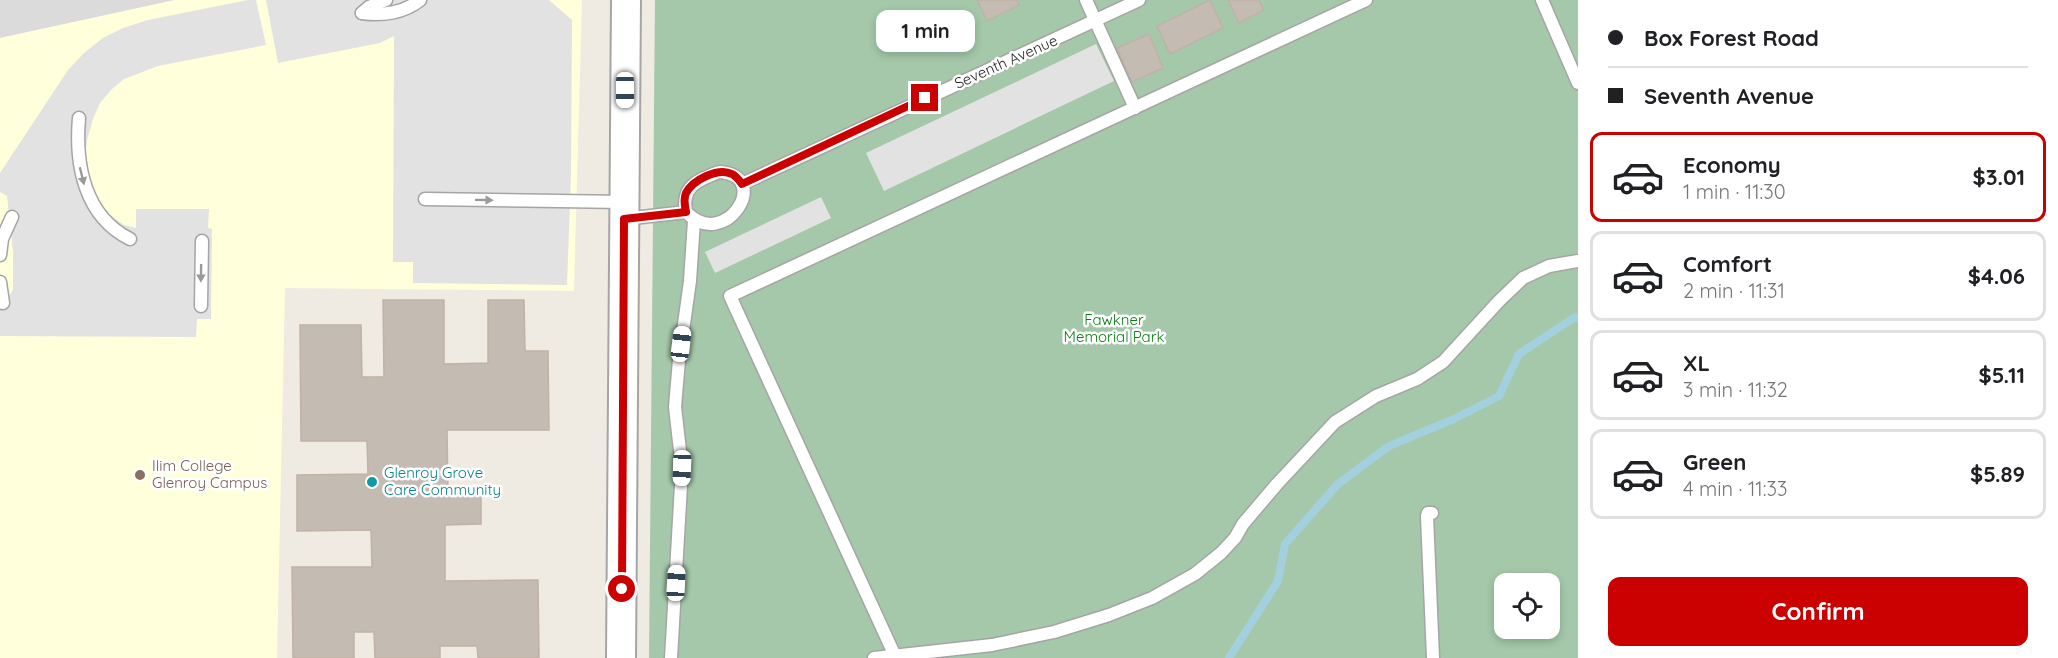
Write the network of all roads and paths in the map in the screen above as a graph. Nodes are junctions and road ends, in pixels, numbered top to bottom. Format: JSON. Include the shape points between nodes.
{"nodes":[{"id":1,"x":386,"y":0,"type":"edge"},
{"id":2,"x":420,"y":0,"type":"edge"},
{"id":3,"x":626,"y":0,"type":"edge"},
{"id":4,"x":1086,"y":0,"type":"edge"},
{"id":5,"x":1139,"y":0,"type":"edge"},
{"id":6,"x":1366,"y":0,"type":"edge"},
{"id":7,"x":1542,"y":0,"type":"edge"},
{"id":8,"x":1096,"y":22,"type":"junction"},
{"id":9,"x":1578,"y":83,"type":"edge"},
{"id":10,"x":1135,"y":108,"type":"junction"},
{"id":11,"x":79,"y":118,"type":"dead end"},
{"id":12,"x":742,"y":184,"type":"junction"},
{"id":13,"x":425,"y":199,"type":"dead end"},
{"id":14,"x":624,"y":211,"type":"junction"},
{"id":15,"x":690,"y":216,"type":"junction"},
{"id":16,"x":12,"y":217,"type":"dead end"},
{"id":17,"x":130,"y":239,"type":"dead end"},
{"id":18,"x":202,"y":241,"type":"dead end"},
{"id":19,"x":0,"y":255,"type":"edge"},
{"id":20,"x":1578,"y":261,"type":"edge"},
{"id":21,"x":0,"y":282,"type":"edge"},
{"id":22,"x":3,"y":303,"type":"dead end"},
{"id":23,"x":201,"y":306,"type":"dead end"},
{"id":24,"x":1432,"y":513,"type":"dead end"},
{"id":25,"x":895,"y":656,"type":"junction"},
{"id":26,"x":621,"y":658,"type":"edge"},
{"id":27,"x":671,"y":658,"type":"edge"},
{"id":28,"x":874,"y":658,"type":"edge"},
{"id":29,"x":1433,"y":658,"type":"edge"}],
"edges":[{"from":1,"to":2,"type":"lane","via":[[362,13],[385,14]]},
{"from":3,"to":14,"type":"street"},
{"from":4,"to":8,"type":"lane"},
{"from":5,"to":8,"type":"lane","name":"Seventh Avenue"},
{"from":6,"to":10,"type":"lane"},
{"from":7,"to":9,"type":"lane"},
{"from":8,"to":10,"type":"lane","via":[[1103,48]]},
{"from":8,"to":12,"type":"lane","name":"Seventh Avenue"},
{"from":10,"to":25,"type":"lane","via":[[730,296]]},
{"from":11,"to":17,"type":"lane","one_way":true,"via":[[81,173],[90,201],[102,217]]},
{"from":12,"to":15,"type":"lane","via":[[742,204],[730,217],[702,224]]},
{"from":12,"to":15,"type":"lane","via":[[729,172],[719,172],[692,185],[685,195]]},
{"from":13,"to":14,"type":"lane","one_way":true},
{"from":14,"to":15,"type":"lane"},
{"from":14,"to":26,"type":"street"},
{"from":15,"to":27,"type":"lane","via":[[690,281],[675,407],[682,468]]},
{"from":16,"to":19,"type":"lane"},
{"from":18,"to":23,"type":"lane","one_way":true},
{"from":20,"to":25,"type":"lane","via":[[1549,266],[1524,278],[1443,362],[1335,422],[1277,484],[1236,538],[1195,574],[1152,598],[1054,632],[992,645]]},
{"from":21,"to":22,"type":"lane"},
{"from":24,"to":29,"type":"lane","via":[[1428,513],[1427,525]]},
{"from":25,"to":28,"type":"lane"}]}
